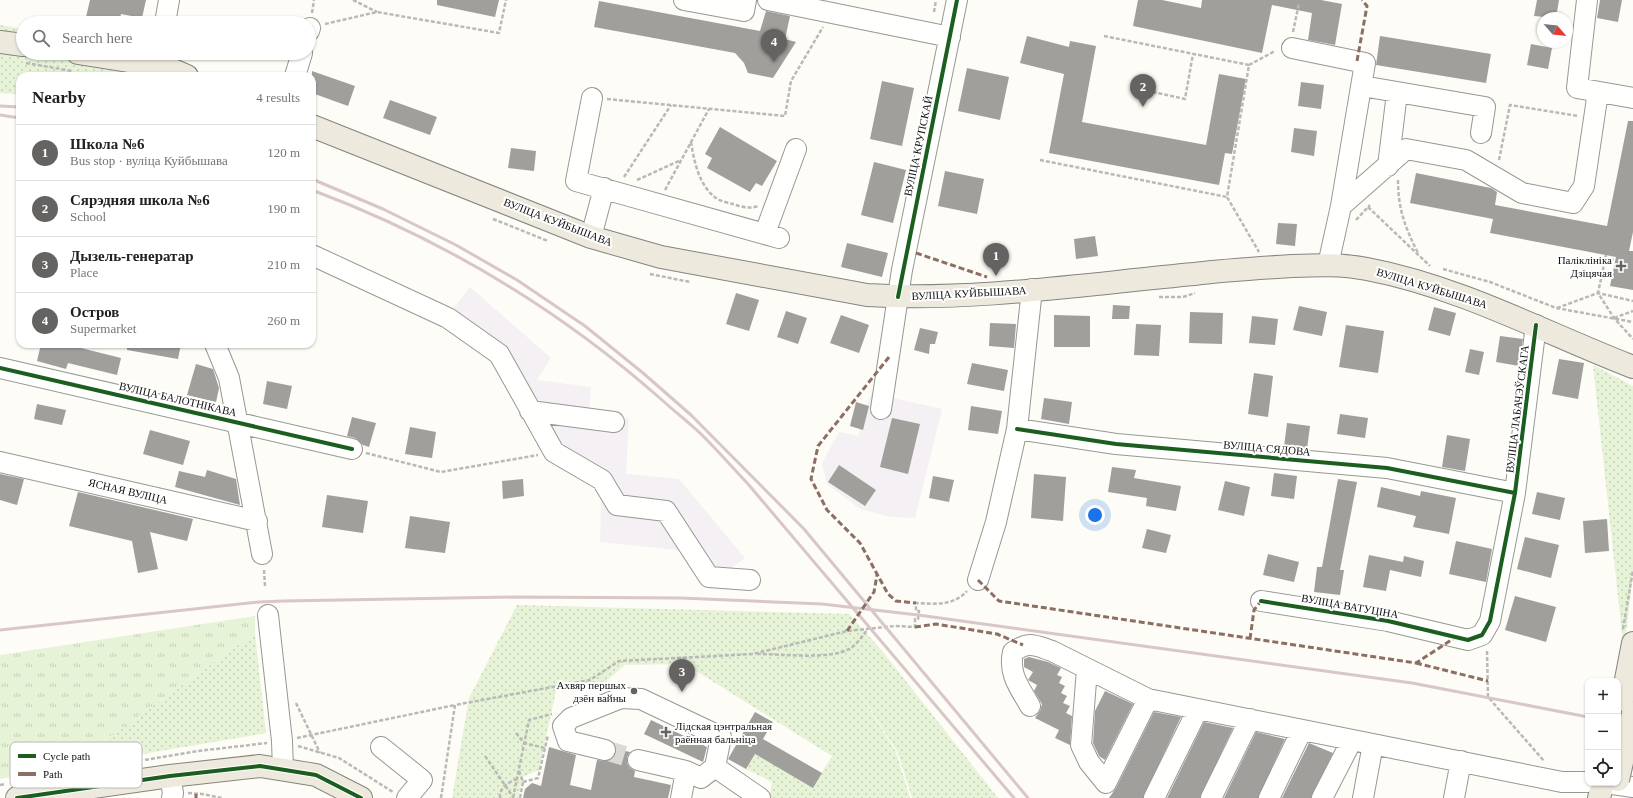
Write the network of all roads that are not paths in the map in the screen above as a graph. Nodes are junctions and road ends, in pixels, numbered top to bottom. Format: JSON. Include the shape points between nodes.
{"nodes":[{"id":1,"x":169,"y":0,"type":"edge"},
{"id":2,"x":684,"y":0,"type":"edge"},
{"id":3,"x":746,"y":0,"type":"edge"},
{"id":4,"x":768,"y":0,"type":"edge"},
{"id":5,"x":957,"y":0,"type":"edge"},
{"id":6,"x":1587,"y":0,"type":"edge"},
{"id":7,"x":166,"y":16,"type":"edge"},
{"id":8,"x":950,"y":37,"type":"junction"},
{"id":9,"x":0,"y":42,"type":"edge"},
{"id":10,"x":1292,"y":48,"type":"dead end"},
{"id":11,"x":16,"y":50,"type":"edge"},
{"id":12,"x":300,"y":60,"type":"edge"},
{"id":13,"x":76,"y":62,"type":"edge"},
{"id":14,"x":176,"y":69,"type":"edge"},
{"id":15,"x":296,"y":72,"type":"edge"},
{"id":16,"x":1362,"y":86,"type":"junction"},
{"id":17,"x":1598,"y":92,"type":"junction"},
{"id":18,"x":1397,"y":93,"type":"junction"},
{"id":19,"x":592,"y":98,"type":"road end"},
{"id":20,"x":1633,"y":98,"type":"edge"},
{"id":21,"x":316,"y":128,"type":"edge"},
{"id":22,"x":1482,"y":133,"type":"dead end"},
{"id":23,"x":796,"y":149,"type":"dead end"},
{"id":24,"x":1390,"y":173,"type":"junction"},
{"id":25,"x":609,"y":189,"type":"junction"},
{"id":26,"x":1341,"y":206,"type":"junction"},
{"id":27,"x":591,"y":237,"type":"junction"},
{"id":28,"x":316,"y":257,"type":"edge"},
{"id":29,"x":1328,"y":265,"type":"junction"},
{"id":30,"x":1032,"y":289,"type":"junction"},
{"id":31,"x":898,"y":297,"type":"junction"},
{"id":32,"x":1536,"y":325,"type":"junction"},
{"id":33,"x":217,"y":348,"type":"edge"},
{"id":34,"x":1633,"y":351,"type":"edge"},
{"id":35,"x":1597,"y":354,"type":"junction"},
{"id":36,"x":1633,"y":367,"type":"edge"},
{"id":37,"x":0,"y":368,"type":"edge"},
{"id":38,"x":881,"y":409,"type":"dead end"},
{"id":39,"x":530,"y":411,"type":"junction"},
{"id":40,"x":237,"y":422,"type":"junction"},
{"id":41,"x":614,"y":422,"type":"dead end"},
{"id":42,"x":1017,"y":429,"type":"junction"},
{"id":43,"x":352,"y":449,"type":"road end"},
{"id":44,"x":0,"y":462,"type":"edge"},
{"id":45,"x":1515,"y":493,"type":"junction"},
{"id":46,"x":257,"y":520,"type":"junction"},
{"id":47,"x":262,"y":554,"type":"dead end"},
{"id":48,"x":750,"y":580,"type":"dead end"},
{"id":49,"x":978,"y":580,"type":"road end"},
{"id":50,"x":1261,"y":601,"type":"dead end"},
{"id":51,"x":268,"y":615,"type":"dead end"},
{"id":52,"x":1485,"y":632,"type":"joint"},
{"id":53,"x":1627,"y":640,"type":"edge"},
{"id":54,"x":1087,"y":669,"type":"junction"},
{"id":55,"x":1148,"y":699,"type":"junction"},
{"id":56,"x":1030,"y":706,"type":"dead end"},
{"id":57,"x":1198,"y":709,"type":"junction"},
{"id":58,"x":1633,"y":713,"type":"edge"},
{"id":59,"x":1619,"y":714,"type":"edge"},
{"id":60,"x":1250,"y":719,"type":"junction"},
{"id":61,"x":1302,"y":730,"type":"junction"},
{"id":62,"x":1352,"y":740,"type":"junction"},
{"id":63,"x":1373,"y":744,"type":"junction"},
{"id":64,"x":381,"y":747,"type":"dead end"},
{"id":65,"x":605,"y":750,"type":"tunnel mouth"},
{"id":66,"x":638,"y":760,"type":"tunnel mouth"},
{"id":67,"x":1461,"y":761,"type":"junction"},
{"id":68,"x":715,"y":767,"type":"junction"},
{"id":69,"x":1621,"y":767,"type":"edge"},
{"id":70,"x":283,"y":769,"type":"junction"},
{"id":71,"x":686,"y":771,"type":"junction"},
{"id":72,"x":170,"y":776,"type":"junction"},
{"id":73,"x":142,"y":781,"type":"edge"},
{"id":74,"x":1585,"y":782,"type":"edge"},
{"id":75,"x":1621,"y":785,"type":"edge"},
{"id":76,"x":1604,"y":786,"type":"edge"},
{"id":77,"x":1616,"y":786,"type":"edge"},
{"id":78,"x":1633,"y":787,"type":"edge"},
{"id":79,"x":103,"y":788,"type":"edge"},
{"id":80,"x":70,"y":794,"type":"edge"},
{"id":81,"x":402,"y":796,"type":"edge"},
{"id":82,"x":17,"y":798,"type":"edge"},
{"id":83,"x":172,"y":798,"type":"edge"},
{"id":84,"x":361,"y":798,"type":"edge"},
{"id":85,"x":681,"y":798,"type":"edge"},
{"id":86,"x":760,"y":798,"type":"edge"},
{"id":87,"x":1154,"y":798,"type":"edge"},
{"id":88,"x":1211,"y":798,"type":"edge"},
{"id":89,"x":1269,"y":798,"type":"edge"},
{"id":90,"x":1322,"y":798,"type":"edge"},
{"id":91,"x":1363,"y":798,"type":"edge"},
{"id":92,"x":1454,"y":798,"type":"edge"},
{"id":93,"x":1599,"y":798,"type":"edge"},
{"id":94,"x":1613,"y":798,"type":"edge"}],
"edges":[{"from":1,"to":7,"type":"street"},
{"from":2,"to":3,"type":"street","via":[[744,12]]},
{"from":4,"to":8,"type":"street"},
{"from":5,"to":8,"type":"street","name":"ВУЛІЦА КРУПСКАЙ"},
{"from":6,"to":17,"type":"street","via":[[1577,88]]},
{"from":8,"to":31,"type":"street","name":"ВУЛІЦА КРУПСКАЙ"},
{"from":9,"to":11,"type":"main road"},
{"from":10,"to":16,"type":"street","via":[[1365,63]]},
{"from":12,"to":15,"type":"street"},
{"from":13,"to":14,"type":"main road"},
{"from":16,"to":18,"type":"street"},
{"from":16,"to":26,"type":"street"},
{"from":17,"to":20,"type":"street"},
{"from":17,"to":24,"type":"street","via":[[1584,186],[1573,203],[1522,193],[1466,160],[1406,149]]},
{"from":18,"to":22,"type":"street","via":[[1485,107]]},
{"from":18,"to":24,"type":"street"},
{"from":19,"to":25,"type":"street","via":[[576,181]]},
{"from":21,"to":27,"type":"main road","name":"ВУЛІЦА КУЙБЫШАВА"},
{"from":23,"to":25,"type":"street","via":[[778,197],[772,235]]},
{"from":24,"to":26,"type":"street"},
{"from":25,"to":27,"type":"street"},
{"from":26,"to":29,"type":"street"},
{"from":27,"to":31,"type":"main road","name":"ВУЛІЦА КУЙБЫШАВА","via":[[661,257],[867,295]]},
{"from":28,"to":39,"type":"street","via":[[448,318],[499,354]]},
{"from":29,"to":30,"type":"main road","name":"ВУЛІЦА КУЙБЫШАВА","via":[[1244,268]]},
{"from":29,"to":32,"type":"main road","name":"ВУЛІЦА КУЙБЫШАВА","via":[[1366,268],[1402,277],[1490,306]]},
{"from":30,"to":31,"type":"main road","name":"ВУЛІЦА КУЙБЫШАВА"},
{"from":30,"to":42,"type":"street"},
{"from":31,"to":38,"type":"street","name":"ВУЛІЦА КРУПСКАЙ"},
{"from":32,"to":35,"type":"main road","name":"ВУЛІЦА КУЙБЫШАВА"},
{"from":32,"to":45,"type":"street","name":"ВУЛІЦА ЛАБАЧЭЎСКАГА"},
{"from":33,"to":40,"type":"street","via":[[229,378]]},
{"from":34,"to":35,"type":"main road"},
{"from":35,"to":36,"type":"main road","name":"ВУЛІЦА КУЙБЫШАВА"},
{"from":37,"to":40,"type":"street","name":"ВУЛІЦА БАЛОТНІКАВА"},
{"from":39,"to":41,"type":"street"},
{"from":39,"to":48,"type":"street","via":[[554,452],[602,480],[617,505],[666,511],[709,577]]},
{"from":40,"to":43,"type":"street","name":"ВУЛІЦА БАЛОТНІКАВА"},
{"from":40,"to":46,"type":"street"},
{"from":42,"to":45,"type":"street","name":"ВУЛІЦА СЯДОВА","via":[[1116,444],[1387,468]]},
{"from":42,"to":49,"type":"street","via":[[996,522]]},
{"from":44,"to":46,"type":"street","name":"ЯСНАЯ ВУЛІЦА"},
{"from":45,"to":52,"type":"street","name":"ВУЛІЦА ЛАБАЧЭЎСКАГА"},
{"from":46,"to":47,"type":"street"},
{"from":50,"to":52,"type":"street","name":"ВУЛІЦА ВАТУЦІНА","via":[[1388,621],[1468,640]]},
{"from":51,"to":70,"type":"street"},
{"from":53,"to":59,"type":"main road"},
{"from":54,"to":55,"type":"street"},
{"from":54,"to":55,"type":"street","via":[[1081,745],[1089,762],[1106,783]]},
{"from":54,"to":56,"type":"street","via":[[1037,646],[1023,645],[1012,652],[1012,673]]},
{"from":55,"to":57,"type":"street"},
{"from":57,"to":60,"type":"street"},
{"from":57,"to":87,"type":"street"},
{"from":58,"to":69,"type":"main road","bridge":true},
{"from":60,"to":61,"type":"street"},
{"from":60,"to":88,"type":"street"},
{"from":61,"to":62,"type":"street"},
{"from":61,"to":89,"type":"street"},
{"from":62,"to":63,"type":"street"},
{"from":62,"to":90,"type":"street"},
{"from":63,"to":67,"type":"street"},
{"from":63,"to":91,"type":"street"},
{"from":64,"to":81,"type":"street","via":[[422,780]]},
{"from":65,"to":68,"type":"street","via":[[568,741],[563,726],[571,718],[621,698],[641,699],[721,737]]},
{"from":66,"to":71,"type":"street"},
{"from":67,"to":74,"type":"street","via":[[1562,782]]},
{"from":67,"to":92,"type":"street"},
{"from":68,"to":71,"type":"street","via":[[701,778]]},
{"from":68,"to":86,"type":"street"},
{"from":70,"to":72,"type":"main road","via":[[260,766]]},
{"from":70,"to":84,"type":"main road","via":[[316,775]]},
{"from":71,"to":85,"type":"street"},
{"from":72,"to":73,"type":"main road"},
{"from":72,"to":83,"type":"street"},
{"from":75,"to":78,"type":"street"},
{"from":76,"to":93,"type":"main road"},
{"from":77,"to":94,"type":"main road"},
{"from":79,"to":80,"type":"main road"},
{"from":80,"to":82,"type":"main road"}]}
